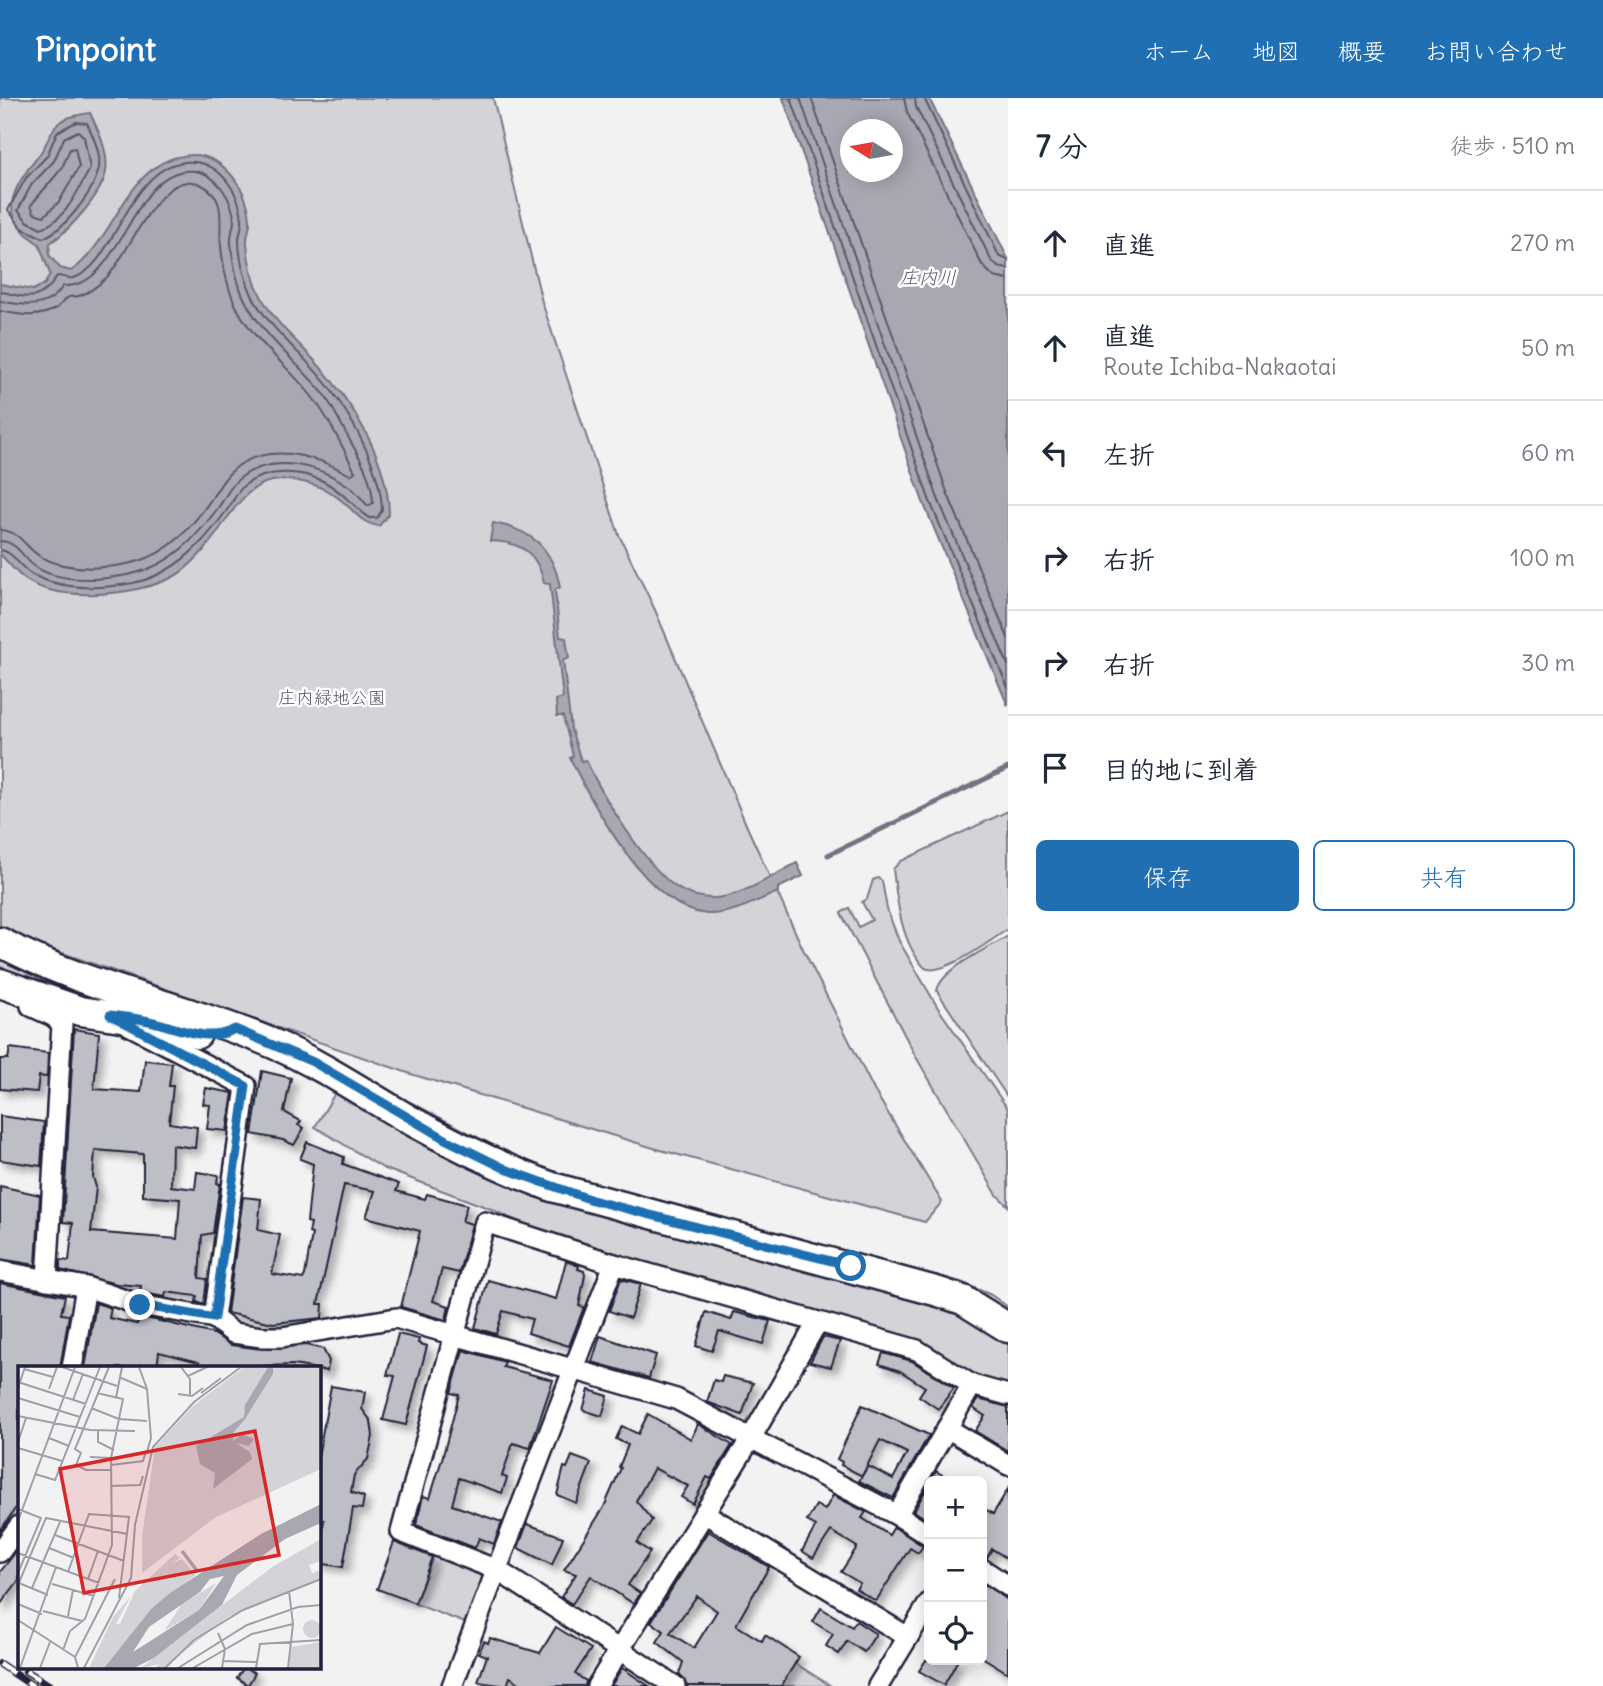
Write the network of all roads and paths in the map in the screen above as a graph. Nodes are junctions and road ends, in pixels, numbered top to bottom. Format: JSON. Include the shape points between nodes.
{"nodes":[{"id":1,"x":0,"y":942,"type":"edge"},
{"id":2,"x":0,"y":983,"type":"edge"},
{"id":3,"x":0,"y":994,"type":"edge"},
{"id":4,"x":110,"y":1015,"type":"junction"},
{"id":5,"x":235,"y":1029,"type":"junction"},
{"id":6,"x":614,"y":1264,"type":"junction"},
{"id":7,"x":0,"y":1271,"type":"edge"},
{"id":8,"x":47,"y":1280,"type":"junction"},
{"id":9,"x":86,"y":1287,"type":"junction"},
{"id":10,"x":214,"y":1318,"type":"junction"},
{"id":11,"x":817,"y":1323,"type":"junction"},
{"id":12,"x":1008,"y":1328,"type":"edge"},
{"id":13,"x":454,"y":1335,"type":"junction"},
{"id":14,"x":72,"y":1366,"type":"edge"},
{"id":15,"x":573,"y":1369,"type":"junction"},
{"id":16,"x":972,"y":1385,"type":"junction"},
{"id":17,"x":1008,"y":1395,"type":"edge"},
{"id":18,"x":947,"y":1428,"type":"junction"},
{"id":19,"x":751,"y":1438,"type":"junction"},
{"id":20,"x":1008,"y":1465,"type":"edge"},
{"id":21,"x":704,"y":1513,"type":"junction"},
{"id":22,"x":897,"y":1515,"type":"junction"},
{"id":23,"x":18,"y":1527,"type":"edge"},
{"id":24,"x":924,"y":1532,"type":"edge"},
{"id":25,"x":0,"y":1552,"type":"edge"},
{"id":26,"x":497,"y":1570,"type":"junction"},
{"id":27,"x":987,"y":1572,"type":"edge"},
{"id":28,"x":1008,"y":1586,"type":"edge"},
{"id":29,"x":924,"y":1612,"type":"edge"},
{"id":30,"x":908,"y":1637,"type":"junction"},
{"id":31,"x":619,"y":1650,"type":"junction"},
{"id":32,"x":452,"y":1686,"type":"edge"},
{"id":33,"x":597,"y":1686,"type":"edge"},
{"id":34,"x":675,"y":1686,"type":"edge"},
{"id":35,"x":878,"y":1686,"type":"edge"}],
"edges":[{"from":1,"to":5,"type":"main road","via":[[39,961]]},
{"from":2,"to":4,"type":"main road","via":[[80,1011]]},
{"from":3,"to":8,"type":"street","via":[[54,1016],[62,1024]]},
{"from":4,"to":5,"type":"main road","via":[[206,1036]]},
{"from":4,"to":10,"type":"street","via":[[246,1086]]},
{"from":5,"to":12,"type":"main road","via":[[313,1062],[508,1170],[592,1200],[939,1292],[963,1300]]},
{"from":6,"to":11,"type":"street"},
{"from":6,"to":13,"type":"street","via":[[485,1222]]},
{"from":6,"to":15,"type":"street"},
{"from":7,"to":8,"type":"street"},
{"from":8,"to":9,"type":"street"},
{"from":9,"to":10,"type":"street","via":[[140,1305]]},
{"from":9,"to":14,"type":"street"},
{"from":10,"to":13,"type":"street","via":[[233,1333],[261,1337],[396,1318]]},
{"from":11,"to":16,"type":"street","via":[[917,1350]]},
{"from":11,"to":19,"type":"street"},
{"from":13,"to":15,"type":"street"},
{"from":13,"to":26,"type":"street","via":[[401,1532]]},
{"from":15,"to":19,"type":"street","via":[[676,1399]]},
{"from":15,"to":26,"type":"street"},
{"from":16,"to":17,"type":"street"},
{"from":16,"to":18,"type":"street"},
{"from":18,"to":20,"type":"street"},
{"from":18,"to":22,"type":"street"},
{"from":19,"to":21,"type":"street"},
{"from":19,"to":22,"type":"street"},
{"from":21,"to":30,"type":"street"},
{"from":21,"to":31,"type":"street"},
{"from":22,"to":24,"type":"street"},
{"from":23,"to":25,"type":"street"},
{"from":26,"to":31,"type":"street"},
{"from":26,"to":32,"type":"street"},
{"from":27,"to":28,"type":"street"},
{"from":29,"to":30,"type":"street"},
{"from":30,"to":35,"type":"street"},
{"from":31,"to":33,"type":"street"},
{"from":31,"to":34,"type":"street"}]}
